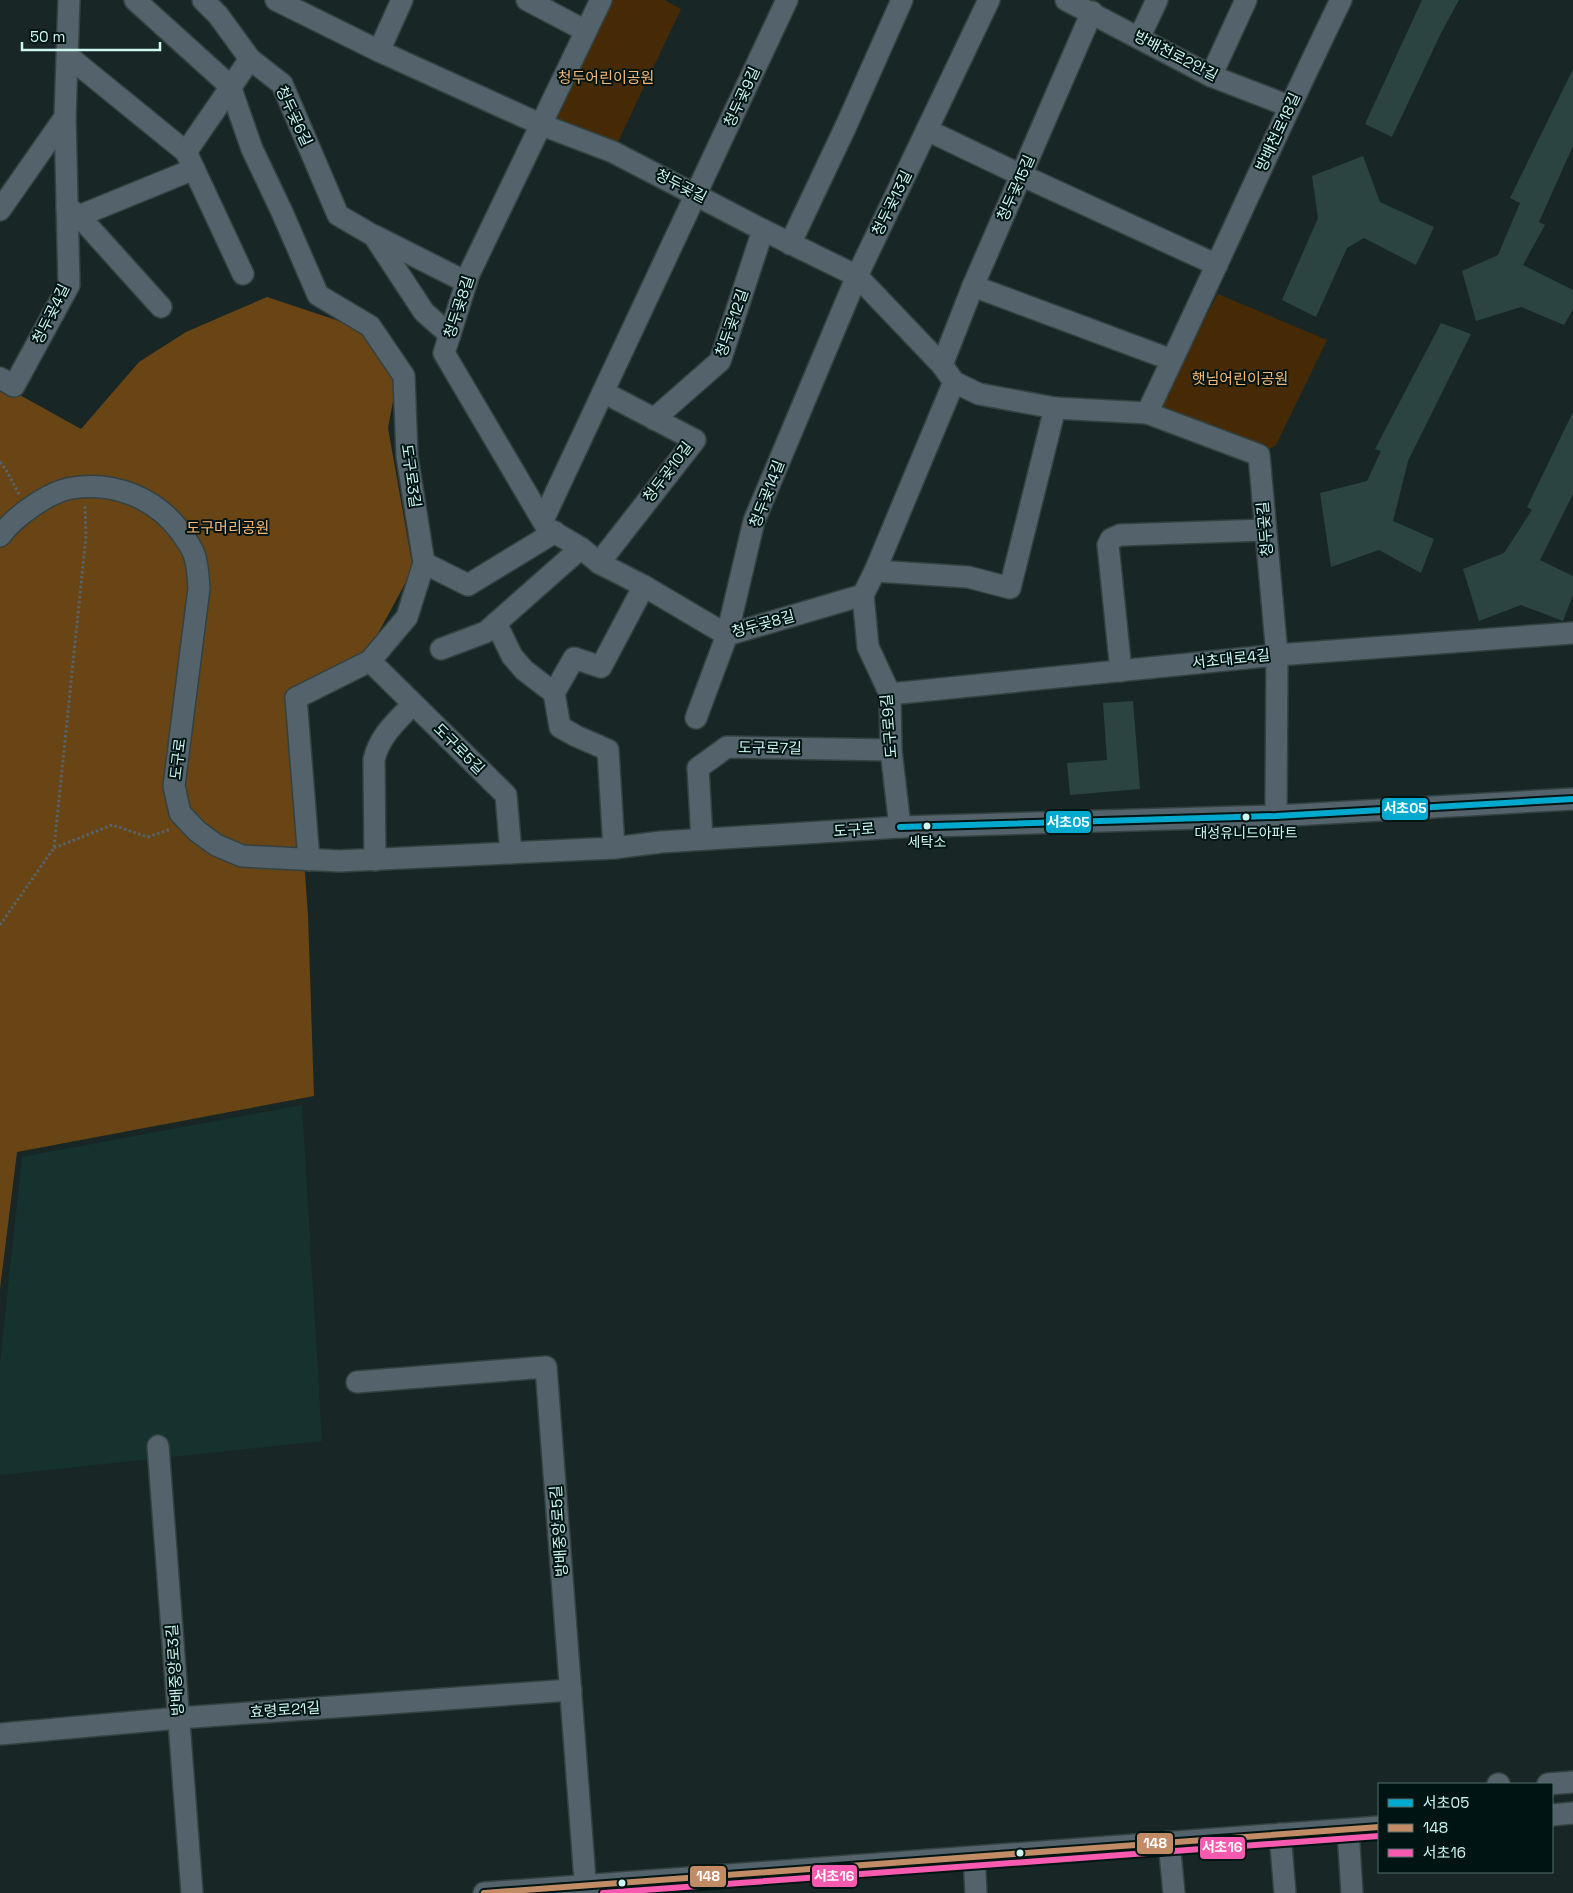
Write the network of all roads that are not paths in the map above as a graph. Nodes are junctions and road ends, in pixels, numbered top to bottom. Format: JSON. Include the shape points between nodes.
{"nodes":[{"id":1,"x":69,"y":0,"type":"edge"},
{"id":2,"x":135,"y":0,"type":"edge"},
{"id":3,"x":203,"y":0,"type":"edge"},
{"id":4,"x":276,"y":0,"type":"edge"},
{"id":5,"x":402,"y":0,"type":"edge"},
{"id":6,"x":527,"y":0,"type":"edge"},
{"id":7,"x":601,"y":0,"type":"edge"},
{"id":8,"x":788,"y":0,"type":"edge"},
{"id":9,"x":902,"y":0,"type":"edge"},
{"id":10,"x":989,"y":0,"type":"edge"},
{"id":11,"x":1066,"y":0,"type":"edge"},
{"id":12,"x":1157,"y":0,"type":"edge"},
{"id":13,"x":1246,"y":0,"type":"edge"},
{"id":14,"x":1341,"y":0,"type":"edge"},
{"id":15,"x":1092,"y":12,"type":"junction"},
{"id":16,"x":586,"y":31,"type":"junction"},
{"id":17,"x":1139,"y":38,"type":"junction"},
{"id":18,"x":379,"y":52,"type":"junction"},
{"id":19,"x":68,"y":56,"type":"junction"},
{"id":20,"x":250,"y":58,"type":"junction"},
{"id":21,"x":1211,"y":76,"type":"junction"},
{"id":22,"x":230,"y":86,"type":"junction"},
{"id":23,"x":1289,"y":106,"type":"junction"},
{"id":24,"x":65,"y":117,"type":"junction"},
{"id":25,"x":542,"y":125,"type":"junction"},
{"id":26,"x":927,"y":130,"type":"junction"},
{"id":27,"x":190,"y":161,"type":"junction"},
{"id":28,"x":1021,"y":176,"type":"junction"},
{"id":29,"x":696,"y":194,"type":"junction"},
{"id":30,"x":0,"y":210,"type":"edge"},
{"id":31,"x":73,"y":212,"type":"junction"},
{"id":32,"x":763,"y":230,"type":"junction"},
{"id":33,"x":374,"y":236,"type":"junction"},
{"id":34,"x":790,"y":244,"type":"junction"},
{"id":35,"x":1217,"y":265,"type":"junction"},
{"id":36,"x":243,"y":274,"type":"dead end"},
{"id":37,"x":857,"y":276,"type":"junction"},
{"id":38,"x":466,"y":282,"type":"junction"},
{"id":39,"x":973,"y":286,"type":"junction"},
{"id":40,"x":161,"y":307,"type":"dead end"},
{"id":41,"x":450,"y":335,"type":"junction"},
{"id":42,"x":1172,"y":360,"type":"junction"},
{"id":43,"x":948,"y":374,"type":"junction"},
{"id":44,"x":7,"y":382,"type":"edge"},
{"id":45,"x":602,"y":392,"type":"junction"},
{"id":46,"x":1055,"y":408,"type":"junction"},
{"id":47,"x":1147,"y":413,"type":"junction"},
{"id":48,"x":654,"y":419,"type":"junction"},
{"id":49,"x":549,"y":526,"type":"junction"},
{"id":50,"x":1266,"y":530,"type":"junction"},
{"id":51,"x":0,"y":536,"type":"edge"},
{"id":52,"x":581,"y":548,"type":"junction"},
{"id":53,"x":599,"y":562,"type":"junction"},
{"id":54,"x":424,"y":563,"type":"junction"},
{"id":55,"x":876,"y":571,"type":"junction"},
{"id":56,"x":644,"y":586,"type":"junction"},
{"id":57,"x":863,"y":595,"type":"junction"},
{"id":58,"x":496,"y":623,"type":"junction"},
{"id":59,"x":1573,"y":633,"type":"edge"},
{"id":60,"x":727,"y":635,"type":"junction"},
{"id":61,"x":441,"y":649,"type":"dead end"},
{"id":62,"x":1277,"y":655,"type":"junction"},
{"id":63,"x":370,"y":661,"type":"junction"},
{"id":64,"x":1121,"y":671,"type":"junction"},
{"id":65,"x":554,"y":693,"type":"junction"},
{"id":66,"x":890,"y":694,"type":"junction"},
{"id":67,"x":413,"y":704,"type":"junction"},
{"id":68,"x":696,"y":718,"type":"dead end"},
{"id":69,"x":891,"y":750,"type":"junction"},
{"id":70,"x":1573,"y":799,"type":"edge"},
{"id":71,"x":1276,"y":816,"type":"junction"},
{"id":72,"x":900,"y":827,"type":"junction"},
{"id":73,"x":702,"y":839,"type":"junction"},
{"id":74,"x":614,"y":848,"type":"junction"},
{"id":75,"x":511,"y":853,"type":"junction"},
{"id":76,"x":309,"y":860,"type":"junction"},
{"id":77,"x":375,"y":860,"type":"junction"},
{"id":78,"x":357,"y":1382,"type":"dead end"},
{"id":79,"x":158,"y":1446,"type":"dead end"},
{"id":80,"x":571,"y":1690,"type":"junction"},
{"id":81,"x":179,"y":1718,"type":"junction"},
{"id":82,"x":0,"y":1734,"type":"edge"},
{"id":83,"x":1573,"y":1782,"type":"edge"},
{"id":84,"x":1553,"y":1784,"type":"edge"},
{"id":85,"x":1573,"y":1813,"type":"edge"},
{"id":86,"x":1553,"y":1815,"type":"edge"},
{"id":87,"x":1378,"y":1827,"type":"edge"},
{"id":88,"x":1348,"y":1830,"type":"junction"},
{"id":89,"x":1280,"y":1834,"type":"junction"},
{"id":90,"x":1169,"y":1842,"type":"junction"},
{"id":91,"x":974,"y":1857,"type":"junction"},
{"id":92,"x":586,"y":1889,"type":"edge"},
{"id":93,"x":192,"y":1893,"type":"edge"},
{"id":94,"x":484,"y":1893,"type":"edge"},
{"id":95,"x":976,"y":1893,"type":"edge"},
{"id":96,"x":1174,"y":1893,"type":"edge"},
{"id":97,"x":1285,"y":1893,"type":"edge"},
{"id":98,"x":1352,"y":1893,"type":"edge"}],
"edges":[{"from":1,"to":19,"type":"street","name":"청두곶4길"},
{"from":2,"to":22,"type":"street"},
{"from":3,"to":20,"type":"street","name":"청두곶6길"},
{"from":4,"to":18,"type":"street","name":"청두곶길"},
{"from":5,"to":18,"type":"street"},
{"from":6,"to":16,"type":"street"},
{"from":7,"to":16,"type":"street","name":"청두곶8길"},
{"from":8,"to":29,"type":"street","name":"청두곶9길"},
{"from":9,"to":34,"type":"street"},
{"from":10,"to":26,"type":"street","name":"청두곶13길"},
{"from":11,"to":15,"type":"street","name":"방배천로2안길"},
{"from":12,"to":17,"type":"street"},
{"from":13,"to":21,"type":"street"},
{"from":14,"to":23,"type":"street","name":"방배천로18길"},
{"from":15,"to":17,"type":"street","name":"방배천로2안길"},
{"from":15,"to":28,"type":"street","name":"청두곶15길"},
{"from":16,"to":25,"type":"street","name":"청두곶8길"},
{"from":17,"to":21,"type":"street","name":"방배천로2안길"},
{"from":18,"to":25,"type":"street","name":"청두곶길"},
{"from":19,"to":24,"type":"street","name":"청두곶4길"},
{"from":19,"to":27,"type":"street"},
{"from":20,"to":22,"type":"street"},
{"from":20,"to":33,"type":"street","name":"청두곶6길","via":[[282,84],[338,215]]},
{"from":21,"to":23,"type":"street","name":"방배천로2안길"},
{"from":22,"to":27,"type":"street"},
{"from":22,"to":54,"type":"street","name":"도구로3길","via":[[252,149],[318,295],[370,326],[404,376],[407,456]]},
{"from":23,"to":35,"type":"street","name":"방배천로18길"},
{"from":24,"to":30,"type":"street"},
{"from":24,"to":31,"type":"street","name":"청두곶4길"},
{"from":25,"to":29,"type":"street","name":"청두곶길","via":[[613,152]]},
{"from":25,"to":38,"type":"street","name":"청두곶8길"},
{"from":26,"to":28,"type":"street"},
{"from":26,"to":37,"type":"street","name":"청두곶13길"},
{"from":27,"to":31,"type":"street"},
{"from":27,"to":36,"type":"street"},
{"from":28,"to":35,"type":"street"},
{"from":28,"to":39,"type":"street","name":"청두곶15길"},
{"from":29,"to":32,"type":"street","name":"청두곶길"},
{"from":29,"to":45,"type":"street"},
{"from":31,"to":40,"type":"street"},
{"from":31,"to":44,"type":"street","name":"청두곶4길","via":[[69,285]]},
{"from":32,"to":34,"type":"street","name":"청두곶길"},
{"from":32,"to":48,"type":"street","name":"청두곶12길","via":[[720,361]]},
{"from":33,"to":38,"type":"street","name":"청두곶6길"},
{"from":33,"to":41,"type":"street","name":"청두곶6길","via":[[424,312]]},
{"from":34,"to":37,"type":"street","name":"청두곶길"},
{"from":35,"to":42,"type":"street","name":"방배천로18길"},
{"from":37,"to":43,"type":"street","name":"청두곶길"},
{"from":37,"to":60,"type":"street","name":"청두곶14길","via":[[754,521]]},
{"from":38,"to":41,"type":"street","name":"청두곶8길"},
{"from":39,"to":42,"type":"street"},
{"from":39,"to":43,"type":"street","name":"청두곶15길"},
{"from":41,"to":49,"type":"street","name":"청두곶8길","via":[[444,353]]},
{"from":42,"to":47,"type":"street","name":"방배천로18길"},
{"from":43,"to":46,"type":"street","name":"청두곶길","via":[[979,394]]},
{"from":43,"to":55,"type":"street"},
{"from":45,"to":48,"type":"street","name":"청두곶10길"},
{"from":45,"to":49,"type":"street"},
{"from":46,"to":47,"type":"street","name":"청두곶길"},
{"from":46,"to":55,"type":"street","via":[[1010,588],[968,577]]},
{"from":47,"to":50,"type":"street","name":"청두곶길","via":[[1259,455]]},
{"from":48,"to":53,"type":"street","name":"청두곶10길","via":[[695,440]]},
{"from":49,"to":52,"type":"street","name":"청두곶8길"},
{"from":49,"to":54,"type":"street","via":[[468,585]]},
{"from":50,"to":62,"type":"street","name":"청두곶길"},
{"from":50,"to":64,"type":"street","via":[[1110,539]]},
{"from":51,"to":76,"type":"street","name":"도구로","via":[[48,496],[71,488],[114,489],[147,500],[162,511],[194,553],[198,570],[199,588],[174,786],[180,814],[216,845],[242,856]]},
{"from":52,"to":53,"type":"street","name":"청두곶8길"},
{"from":52,"to":58,"type":"street"},
{"from":53,"to":56,"type":"street","name":"청두곶8길"},
{"from":54,"to":63,"type":"street","name":"도구로3길","via":[[407,616]]},
{"from":55,"to":57,"type":"street"},
{"from":56,"to":60,"type":"street","name":"청두곶8길"},
{"from":56,"to":65,"type":"street","via":[[601,668],[574,658]]},
{"from":57,"to":60,"type":"street","name":"청두곶8길"},
{"from":57,"to":66,"type":"street","name":"도구로9길","via":[[868,647]]},
{"from":58,"to":61,"type":"street","via":[[486,632]]},
{"from":58,"to":65,"type":"street","via":[[512,656],[524,670]]},
{"from":59,"to":62,"type":"street","name":"서초대로4길"},
{"from":60,"to":68,"type":"street","name":"청두곶14길"},
{"from":62,"to":64,"type":"street","name":"서초대로4길"},
{"from":62,"to":71,"type":"street","name":"청두곶길"},
{"from":63,"to":67,"type":"street","name":"도구로5길"},
{"from":63,"to":76,"type":"street","name":"도구로3길","via":[[296,698]]},
{"from":64,"to":66,"type":"street","name":"서초대로4길"},
{"from":65,"to":74,"type":"street","via":[[560,727],[608,750]]},
{"from":66,"to":69,"type":"street","name":"도구로9길"},
{"from":67,"to":75,"type":"street","name":"도구로5길","via":[[506,795]]},
{"from":67,"to":77,"type":"street","via":[[386,732],[376,751]]},
{"from":69,"to":72,"type":"street","name":"도구로9길"},
{"from":69,"to":73,"type":"street","name":"도구로7길","via":[[727,747],[698,768]]},
{"from":70,"to":71,"type":"street","name":"도구로"},
{"from":71,"to":72,"type":"street","name":"도구로"},
{"from":72,"to":73,"type":"street","name":"도구로"},
{"from":73,"to":74,"type":"street","name":"도구로"},
{"from":74,"to":75,"type":"street","name":"도구로"},
{"from":75,"to":77,"type":"street","name":"도구로"},
{"from":76,"to":77,"type":"street","name":"도구로"},
{"from":78,"to":80,"type":"street","name":"방배중앙로5길","via":[[546,1367]]},
{"from":79,"to":81,"type":"street","name":"방배중앙로3길"},
{"from":80,"to":81,"type":"street","name":"효령로21길"},
{"from":80,"to":92,"type":"street","name":"방배중앙로5길"},
{"from":81,"to":82,"type":"street","name":"효령로21길"},
{"from":81,"to":93,"type":"street","name":"방배중앙로3길"},
{"from":83,"to":84,"type":"street"},
{"from":85,"to":86,"type":"street"},
{"from":87,"to":88,"type":"street"},
{"from":88,"to":89,"type":"street"},
{"from":88,"to":98,"type":"street"},
{"from":89,"to":90,"type":"street"},
{"from":89,"to":97,"type":"street"},
{"from":90,"to":91,"type":"street"},
{"from":90,"to":96,"type":"street"},
{"from":91,"to":92,"type":"street"},
{"from":91,"to":95,"type":"street"},
{"from":92,"to":94,"type":"street"}]}
